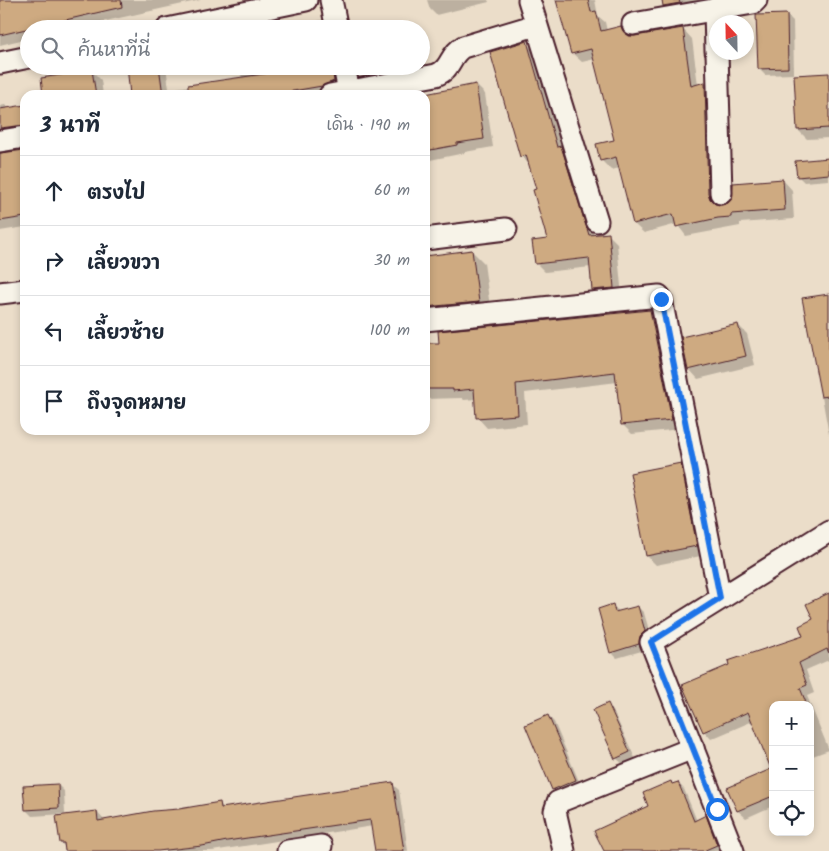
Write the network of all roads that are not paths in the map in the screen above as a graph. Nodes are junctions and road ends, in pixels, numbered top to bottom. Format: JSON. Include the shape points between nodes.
{"nodes":[{"id":1,"x":306,"y":0,"type":"edge"},
{"id":2,"x":331,"y":0,"type":"edge"},
{"id":3,"x":529,"y":0,"type":"edge"},
{"id":4,"x":756,"y":0,"type":"edge"},
{"id":5,"x":715,"y":9,"type":"junction"},
{"id":6,"x":715,"y":15,"type":"edge"},
{"id":7,"x":210,"y":20,"type":"edge"},
{"id":8,"x":334,"y":20,"type":"edge"},
{"id":9,"x":633,"y":24,"type":"dead end"},
{"id":10,"x":536,"y":26,"type":"junction"},
{"id":11,"x":20,"y":59,"type":"edge"},
{"id":12,"x":716,"y":60,"type":"edge"},
{"id":13,"x":0,"y":63,"type":"edge"},
{"id":14,"x":343,"y":75,"type":"edge"},
{"id":15,"x":341,"y":90,"type":"edge"},
{"id":16,"x":360,"y":90,"type":"edge"},
{"id":17,"x":20,"y":139,"type":"edge"},
{"id":18,"x":0,"y":141,"type":"edge"},
{"id":19,"x":721,"y":192,"type":"dead end"},
{"id":20,"x":597,"y":221,"type":"dead end"},
{"id":21,"x":506,"y":229,"type":"dead end"},
{"id":22,"x":430,"y":238,"type":"edge"},
{"id":23,"x":20,"y":291,"type":"edge"},
{"id":24,"x":0,"y":293,"type":"edge"},
{"id":25,"x":430,"y":319,"type":"edge"},
{"id":26,"x":829,"y":531,"type":"edge"},
{"id":27,"x":720,"y":598,"type":"junction"},
{"id":28,"x":693,"y":748,"type":"junction"},
{"id":29,"x":321,"y":846,"type":"dead end"},
{"id":30,"x":288,"y":851,"type":"edge"},
{"id":31,"x":564,"y":851,"type":"edge"},
{"id":32,"x":733,"y":851,"type":"edge"}],
"edges":[{"from":1,"to":7,"type":"street"},
{"from":2,"to":8,"type":"street"},
{"from":3,"to":10,"type":"street"},
{"from":4,"to":5,"type":"street"},
{"from":5,"to":6,"type":"street"},
{"from":5,"to":9,"type":"street"},
{"from":10,"to":16,"type":"street","via":[[463,47],[446,70],[436,75]]},
{"from":10,"to":20,"type":"street"},
{"from":11,"to":13,"type":"street"},
{"from":12,"to":19,"type":"street"},
{"from":14,"to":15,"type":"street"},
{"from":17,"to":18,"type":"street"},
{"from":21,"to":22,"type":"street"},
{"from":23,"to":24,"type":"street"},
{"from":25,"to":27,"type":"street","via":[[659,296]]},
{"from":26,"to":27,"type":"street"},
{"from":27,"to":28,"type":"street","via":[[651,642]]},
{"from":28,"to":31,"type":"street","via":[[558,802],[556,811]]},
{"from":28,"to":32,"type":"street"},
{"from":29,"to":30,"type":"street"}]}
